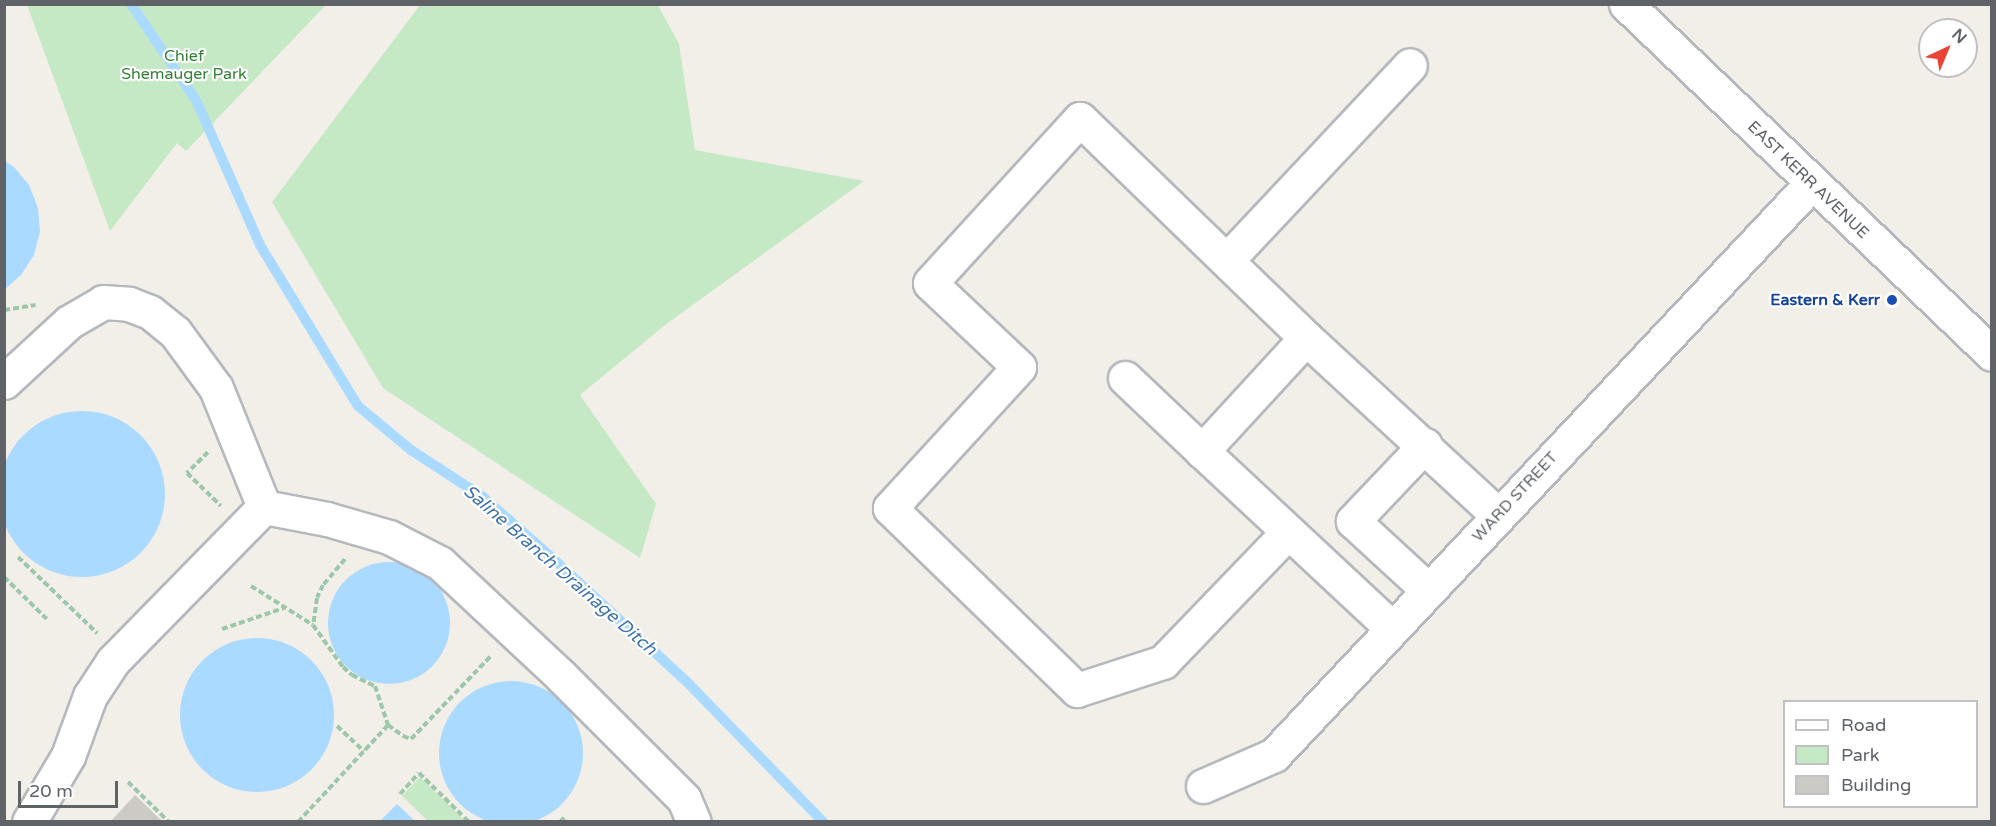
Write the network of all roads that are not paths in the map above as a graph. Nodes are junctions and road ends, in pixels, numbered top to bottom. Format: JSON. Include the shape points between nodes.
{"nodes":[{"id":1,"x":1626,"y":4,"type":"edge"},
{"id":2,"x":1410,"y":65,"type":"dead end"},
{"id":3,"x":1811,"y":184,"type":"junction"},
{"id":4,"x":1227,"y":260,"type":"junction"},
{"id":5,"x":1306,"y":338,"type":"junction"},
{"id":6,"x":1992,"y":354,"type":"edge"},
{"id":7,"x":1125,"y":378,"type":"dead end"},
{"id":8,"x":4,"y":382,"type":"edge"},
{"id":9,"x":1425,"y":445,"type":"junction"},
{"id":10,"x":1202,"y":451,"type":"junction"},
{"id":11,"x":1498,"y":515,"type":"junction"},
{"id":12,"x":253,"y":517,"type":"junction"},
{"id":13,"x":1288,"y":532,"type":"junction"},
{"id":14,"x":1428,"y":590,"type":"junction"},
{"id":15,"x":1392,"y":628,"type":"junction"},
{"id":16,"x":1203,"y":786,"type":"dead end"},
{"id":17,"x":28,"y":822,"type":"edge"},
{"id":18,"x":694,"y":822,"type":"edge"}],
"edges":[{"from":1,"to":3,"type":"street","name":"EAST KERR AVENUE"},
{"from":2,"to":4,"type":"street"},
{"from":3,"to":6,"type":"street","name":"EAST KERR AVENUE"},
{"from":3,"to":11,"type":"street","name":"WARD STREET"},
{"from":4,"to":5,"type":"street"},
{"from":4,"to":13,"type":"street","via":[[1080,119],[930,283],[1019,367],[890,508],[1077,690],[1163,662]]},
{"from":5,"to":9,"type":"street"},
{"from":5,"to":10,"type":"street"},
{"from":7,"to":10,"type":"street"},
{"from":8,"to":12,"type":"street","via":[[69,322],[104,302],[129,304],[150,312],[175,332],[216,388],[232,428]]},
{"from":9,"to":11,"type":"street"},
{"from":9,"to":14,"type":"street","via":[[1353,521]]},
{"from":10,"to":13,"type":"street"},
{"from":11,"to":14,"type":"street","name":"WARD STREET"},
{"from":12,"to":17,"type":"street","via":[[119,654],[90,696],[68,756]]},
{"from":12,"to":18,"type":"street","via":[[327,519],[389,537],[440,563],[684,799]]},
{"from":13,"to":15,"type":"street"},
{"from":14,"to":15,"type":"street","name":"WARD STREET"},
{"from":15,"to":16,"type":"street","name":"WARD STREET","via":[[1274,755]]}]}
